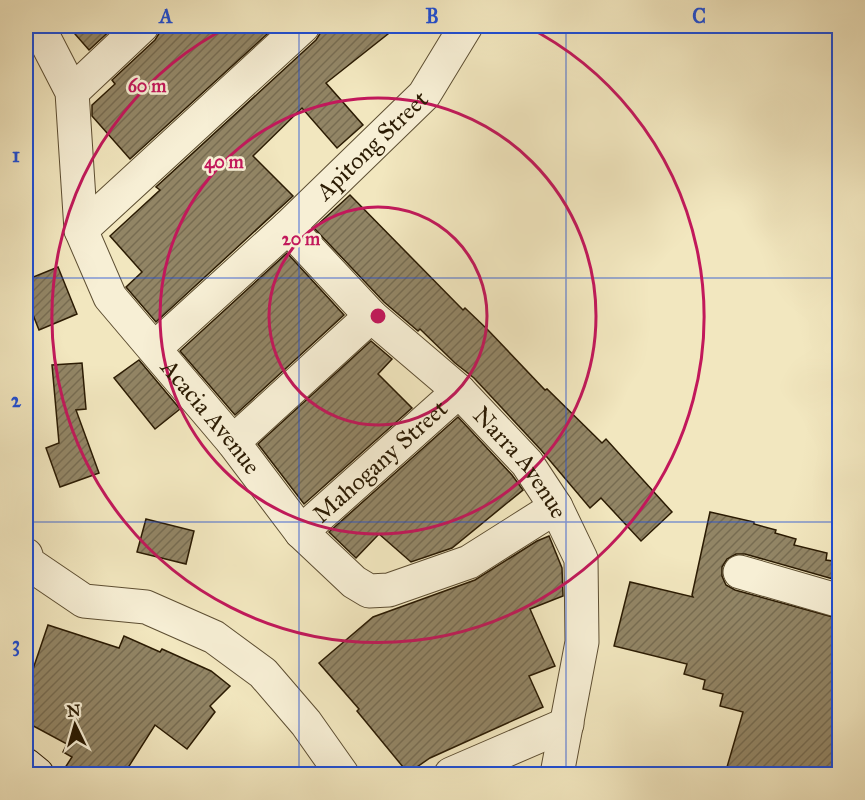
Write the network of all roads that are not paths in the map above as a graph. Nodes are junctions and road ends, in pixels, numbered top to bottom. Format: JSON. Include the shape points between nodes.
{"nodes":[{"id":1,"x":38,"y":26,"type":"edge"},
{"id":2,"x":142,"y":26,"type":"edge"},
{"id":3,"x":303,"y":26,"type":"edge"},
{"id":4,"x":457,"y":31,"type":"edge"},
{"id":5,"x":72,"y":92,"type":"junction"},
{"id":6,"x":288,"y":227,"type":"junction"},
{"id":7,"x":81,"y":230,"type":"junction"},
{"id":8,"x":371,"y":316,"type":"junction"},
{"id":9,"x":155,"y":348,"type":"junction"},
{"id":10,"x":459,"y":391,"type":"junction"},
{"id":11,"x":233,"y":442,"type":"junction"},
{"id":12,"x":556,"y":507,"type":"junction"},
{"id":13,"x":301,"y":532,"type":"junction"},
{"id":14,"x":26,"y":562,"type":"edge"},
{"id":15,"x":740,"y":572,"type":"dead end"},
{"id":16,"x":840,"y":602,"type":"edge"},
{"id":17,"x":567,"y":724,"type":"junction"},
{"id":18,"x":26,"y":765,"type":"edge"},
{"id":19,"x":37,"y":774,"type":"edge"},
{"id":20,"x":342,"y":774,"type":"edge"},
{"id":21,"x":451,"y":774,"type":"edge"},
{"id":22,"x":557,"y":774,"type":"edge"}],
"edges":[{"from":1,"to":5,"type":"street","name":"Acacia Avenue"},
{"from":2,"to":5,"type":"street"},
{"from":3,"to":7,"type":"street"},
{"from":4,"to":6,"type":"street","name":"Apitong Street","via":[[424,95]]},
{"from":5,"to":7,"type":"street","name":"Acacia Avenue"},
{"from":6,"to":8,"type":"street","name":"Narra Avenue"},
{"from":6,"to":9,"type":"street","name":"Apitong Street"},
{"from":7,"to":9,"type":"street","name":"Acacia Avenue","via":[[110,297]]},
{"from":8,"to":10,"type":"street","name":"Narra Avenue"},
{"from":8,"to":11,"type":"street"},
{"from":9,"to":11,"type":"street","name":"Acacia Avenue"},
{"from":10,"to":12,"type":"street","name":"Narra Avenue","via":[[527,463]]},
{"from":10,"to":13,"type":"street","name":"Mahogany Street"},
{"from":11,"to":13,"type":"street","name":"Acacia Avenue"},
{"from":12,"to":13,"type":"street","name":"Acacia Avenue","via":[[469,562],[389,590],[369,591],[354,582]]},
{"from":12,"to":17,"type":"street","name":"Narra Avenue","via":[[581,560],[582,642]]},
{"from":14,"to":20,"type":"street","via":[[84,601],[146,607],[214,637],[263,673],[306,723]]},
{"from":15,"to":16,"type":"street"},
{"from":17,"to":21,"type":"street"},
{"from":17,"to":22,"type":"street","name":"Narra Avenue"},
{"from":18,"to":19,"type":"street"}]}
